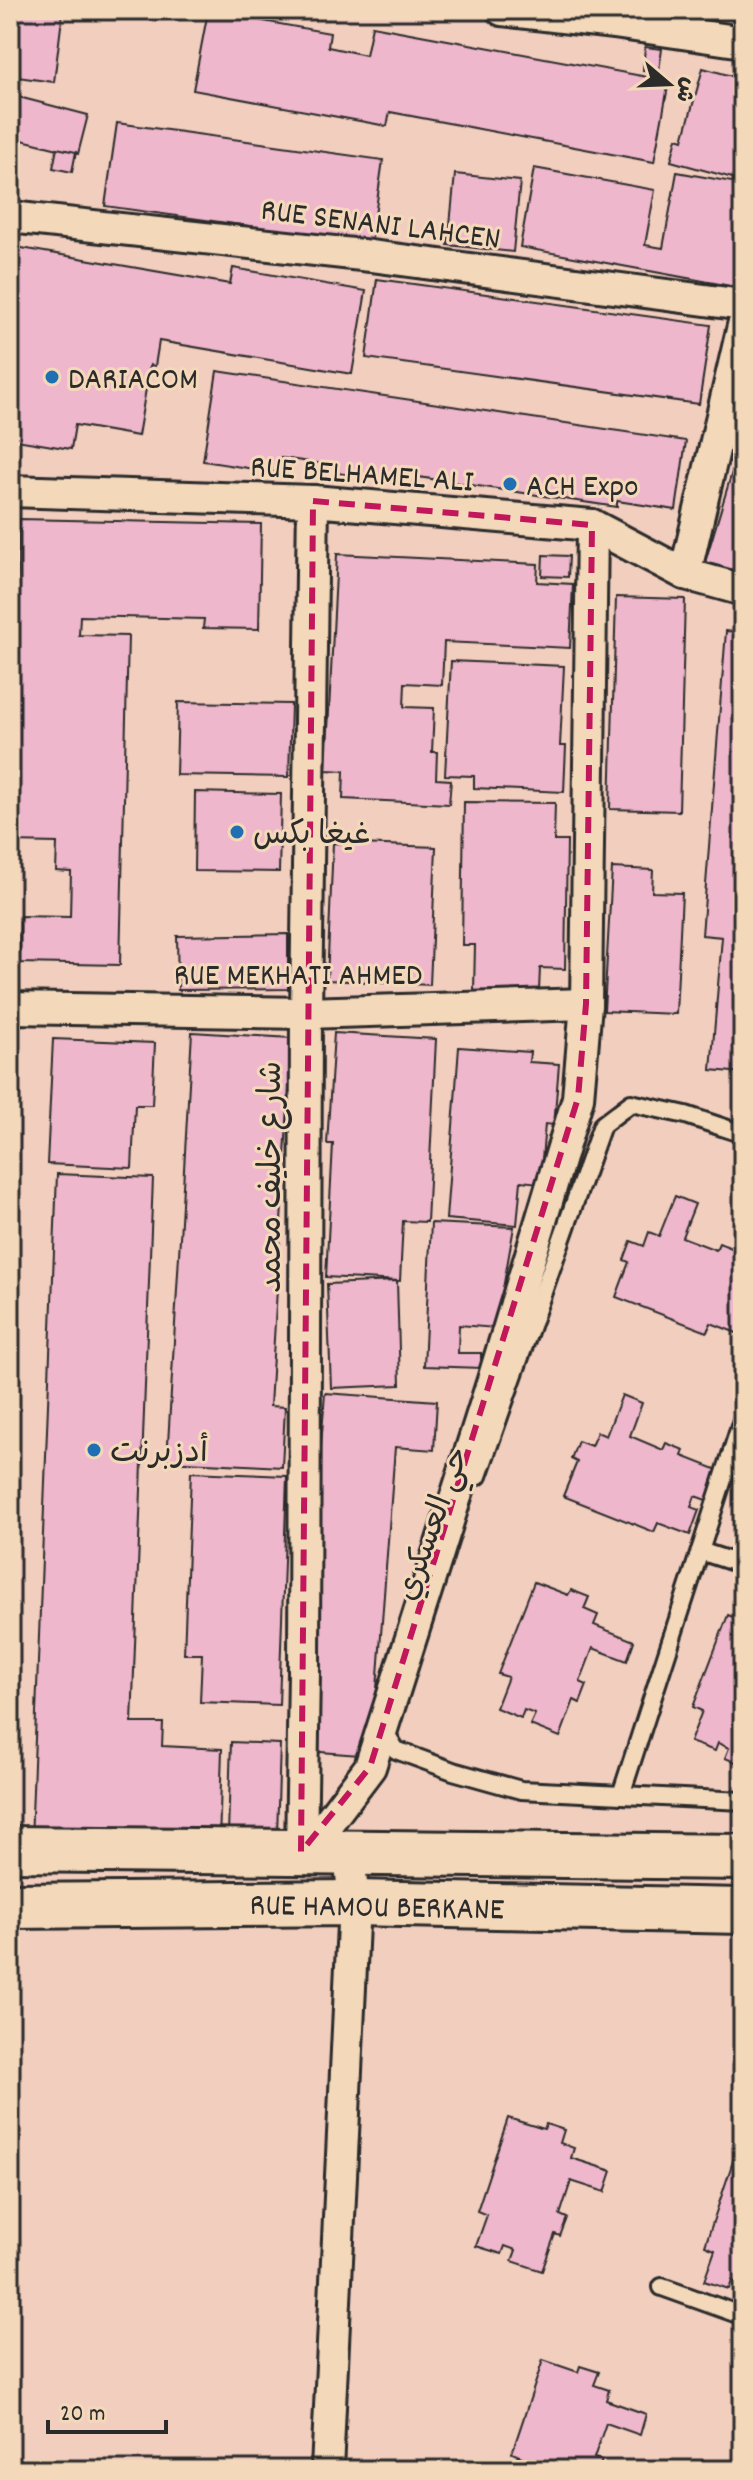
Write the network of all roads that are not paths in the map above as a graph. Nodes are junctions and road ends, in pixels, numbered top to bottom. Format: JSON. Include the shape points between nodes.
{"nodes":[{"id":1,"x":502,"y":10,"type":"edge"},
{"id":2,"x":743,"y":42,"type":"edge"},
{"id":3,"x":10,"y":217,"type":"edge"},
{"id":4,"x":743,"y":305,"type":"edge"},
{"id":5,"x":743,"y":326,"type":"edge"},
{"id":6,"x":10,"y":491,"type":"edge"},
{"id":7,"x":313,"y":501,"type":"junction"},
{"id":8,"x":592,"y":525,"type":"junction"},
{"id":9,"x":685,"y":574,"type":"junction"},
{"id":10,"x":743,"y":590,"type":"edge"},
{"id":11,"x":586,"y":1004,"type":"junction"},
{"id":12,"x":10,"y":1008,"type":"edge"},
{"id":13,"x":306,"y":1013,"type":"junction"},
{"id":14,"x":743,"y":1134,"type":"edge"},
{"id":15,"x":743,"y":1417,"type":"edge"},
{"id":16,"x":700,"y":1551,"type":"junction"},
{"id":17,"x":743,"y":1565,"type":"edge"},
{"id":18,"x":621,"y":1795,"type":"junction"},
{"id":19,"x":743,"y":1801,"type":"edge"},
{"id":20,"x":10,"y":1849,"type":"edge"},
{"id":21,"x":303,"y":1853,"type":"junction"},
{"id":22,"x":349,"y":1854,"type":"junction"},
{"id":23,"x":743,"y":1857,"type":"edge"},
{"id":24,"x":354,"y":1903,"type":"junction"},
{"id":25,"x":10,"y":1906,"type":"edge"},
{"id":26,"x":743,"y":1911,"type":"edge"},
{"id":27,"x":662,"y":2287,"type":"dead end"},
{"id":28,"x":743,"y":2316,"type":"edge"},
{"id":29,"x":327,"y":2470,"type":"edge"}],
"edges":[{"from":1,"to":2,"type":"street"},
{"from":3,"to":4,"type":"street","name":"RUE SENANI LAHCEN","via":[[371,256]]},
{"from":5,"to":9,"type":"street"},
{"from":6,"to":7,"type":"street","name":"RUE BELHAMEL ALI"},
{"from":7,"to":8,"type":"street","name":"RUE BELHAMEL ALI"},
{"from":7,"to":13,"type":"street","name":"شارع خليف محمد"},
{"from":8,"to":9,"type":"street","name":"RUE BELHAMEL ALI"},
{"from":8,"to":11,"type":"street"},
{"from":9,"to":10,"type":"street","name":"RUE BELHAMEL ALI"},
{"from":11,"to":13,"type":"street","name":"RUE MEKHATI AHMED"},
{"from":11,"to":21,"type":"street","via":[[578,1098],[370,1767]]},
{"from":12,"to":13,"type":"street","name":"RUE MEKHATI AHMED"},
{"from":13,"to":21,"type":"street","name":"شارع خليف محمد"},
{"from":14,"to":18,"type":"lane","name":"حي العسكري","via":[[631,1103],[602,1125],[387,1735],[396,1750],[521,1790]]},
{"from":15,"to":16,"type":"lane"},
{"from":16,"to":17,"type":"lane"},
{"from":16,"to":18,"type":"lane"},
{"from":18,"to":19,"type":"lane","name":"حي العسكري"},
{"from":20,"to":21,"type":"street","name":"RUE HAMOU BERKANE"},
{"from":21,"to":22,"type":"street","name":"RUE HAMOU BERKANE"},
{"from":22,"to":23,"type":"street","name":"RUE HAMOU BERKANE"},
{"from":22,"to":24,"type":"street"},
{"from":24,"to":25,"type":"street","name":"RUE HAMOU BERKANE"},
{"from":24,"to":26,"type":"street","name":"RUE HAMOU BERKANE"},
{"from":24,"to":29,"type":"street"},
{"from":27,"to":28,"type":"lane"}]}
